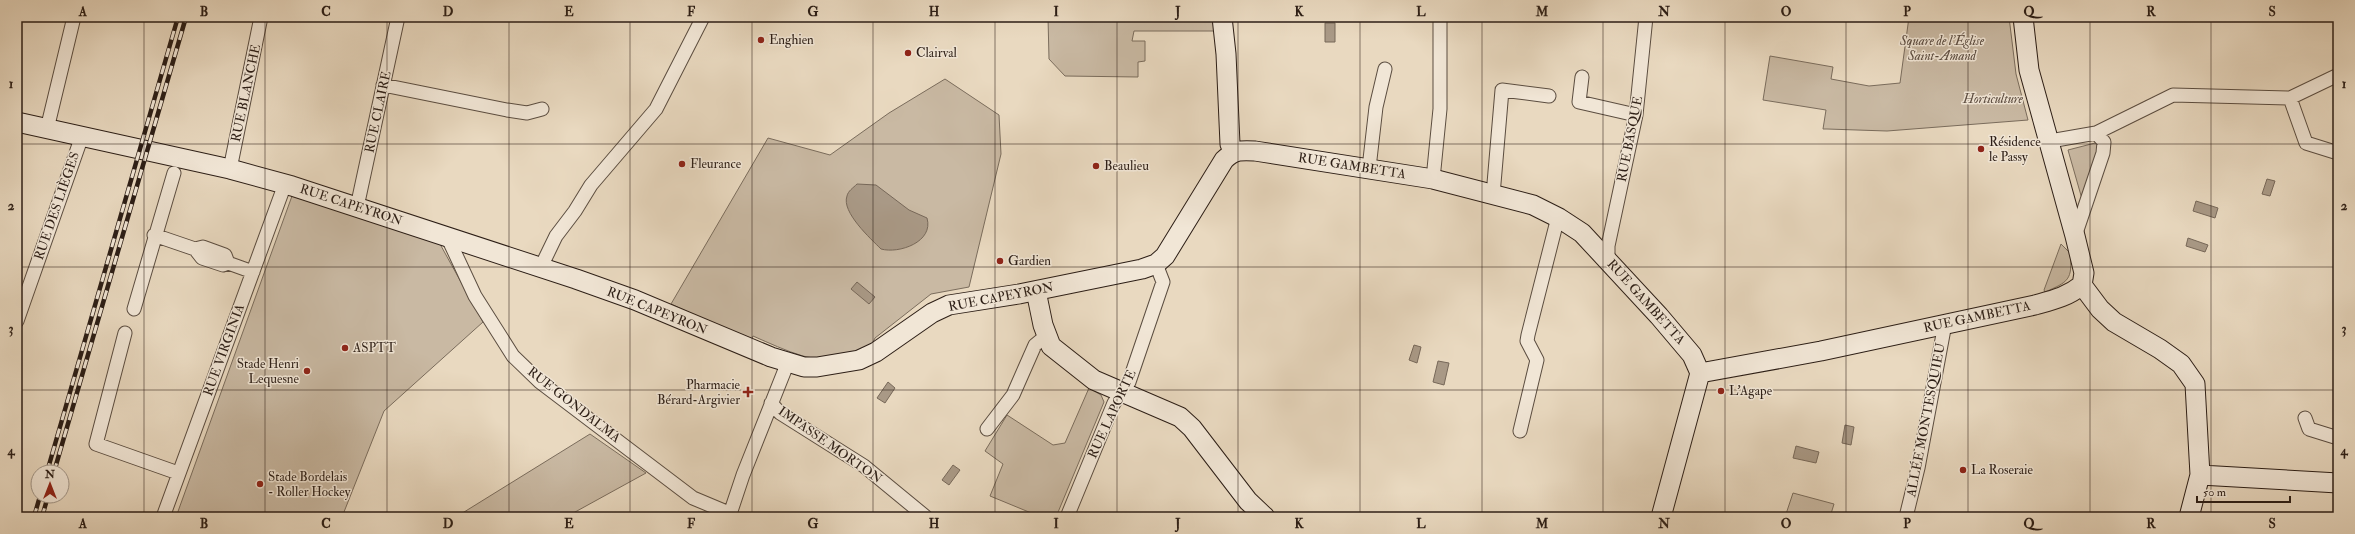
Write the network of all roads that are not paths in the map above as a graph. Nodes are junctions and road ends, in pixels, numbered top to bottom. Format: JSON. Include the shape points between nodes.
{"nodes":[{"id":1,"x":74,"y":17,"type":"edge"},
{"id":2,"x":261,"y":17,"type":"edge"},
{"id":3,"x":398,"y":17,"type":"edge"},
{"id":4,"x":703,"y":17,"type":"edge"},
{"id":5,"x":1222,"y":17,"type":"edge"},
{"id":6,"x":1440,"y":17,"type":"edge"},
{"id":7,"x":1646,"y":17,"type":"edge"},
{"id":8,"x":2023,"y":17,"type":"edge"},
{"id":9,"x":1385,"y":69,"type":"dead end"},
{"id":10,"x":1582,"y":77,"type":"dead end"},
{"id":11,"x":2336,"y":78,"type":"edge"},
{"id":12,"x":383,"y":85,"type":"junction"},
{"id":13,"x":1548,"y":96,"type":"dead end"},
{"id":14,"x":2290,"y":98,"type":"junction"},
{"id":15,"x":542,"y":109,"type":"dead end"},
{"id":16,"x":1636,"y":115,"type":"junction"},
{"id":17,"x":17,"y":122,"type":"edge"},
{"id":18,"x":47,"y":129,"type":"junction"},
{"id":19,"x":2096,"y":133,"type":"junction"},
{"id":20,"x":82,"y":136,"type":"junction"},
{"id":21,"x":2050,"y":141,"type":"junction"},
{"id":22,"x":1234,"y":152,"type":"junction"},
{"id":23,"x":2338,"y":153,"type":"edge"},
{"id":24,"x":1369,"y":168,"type":"junction"},
{"id":25,"x":230,"y":169,"type":"junction"},
{"id":26,"x":174,"y":173,"type":"dead end"},
{"id":27,"x":1433,"y":179,"type":"junction"},
{"id":28,"x":285,"y":184,"type":"junction"},
{"id":29,"x":1493,"y":195,"type":"junction"},
{"id":30,"x":358,"y":207,"type":"junction"},
{"id":31,"x":1558,"y":217,"type":"junction"},
{"id":32,"x":154,"y":235,"type":"junction"},
{"id":33,"x":447,"y":236,"type":"junction"},
{"id":34,"x":2075,"y":236,"type":"junction"},
{"id":35,"x":1608,"y":260,"type":"junction"},
{"id":36,"x":1156,"y":264,"type":"junction"},
{"id":37,"x":542,"y":267,"type":"junction"},
{"id":38,"x":253,"y":272,"type":"junction"},
{"id":39,"x":2082,"y":285,"type":"junction"},
{"id":40,"x":1036,"y":291,"type":"junction"},
{"id":41,"x":134,"y":309,"type":"dead end"},
{"id":42,"x":17,"y":321,"type":"edge"},
{"id":43,"x":1943,"y":324,"type":"junction"},
{"id":44,"x":125,"y":333,"type":"dead end"},
{"id":45,"x":1046,"y":336,"type":"junction"},
{"id":46,"x":788,"y":362,"type":"junction"},
{"id":47,"x":1700,"y":373,"type":"junction"},
{"id":48,"x":1121,"y":393,"type":"junction"},
{"id":49,"x":771,"y":403,"type":"junction"},
{"id":50,"x":2305,"y":418,"type":"dead end"},
{"id":51,"x":988,"y":429,"type":"dead end"},
{"id":52,"x":1520,"y":431,"type":"dead end"},
{"id":53,"x":2338,"y":438,"type":"edge"},
{"id":54,"x":178,"y":473,"type":"junction"},
{"id":55,"x":2200,"y":475,"type":"junction"},
{"id":56,"x":2337,"y":479,"type":"edge"},
{"id":57,"x":163,"y":517,"type":"edge"},
{"id":58,"x":728,"y":517,"type":"edge"},
{"id":59,"x":926,"y":517,"type":"edge"},
{"id":60,"x":1067,"y":517,"type":"edge"},
{"id":61,"x":1265,"y":517,"type":"edge"},
{"id":62,"x":1661,"y":517,"type":"edge"},
{"id":63,"x":1906,"y":517,"type":"edge"},
{"id":64,"x":2189,"y":517,"type":"edge"}],
"edges":[{"from":1,"to":18,"type":"street"},
{"from":2,"to":25,"type":"street","name":"RUE BLANCHE"},
{"from":3,"to":12,"type":"street","name":"RUE CLAIRE"},
{"from":4,"to":37,"type":"street","via":[[656,109],[591,185],[556,236]]},
{"from":5,"to":22,"type":"street","via":[[1230,144]]},
{"from":6,"to":27,"type":"street","via":[[1441,104]]},
{"from":7,"to":16,"type":"street","name":"RUE BASQUE"},
{"from":8,"to":21,"type":"street","via":[[2029,70]]},
{"from":9,"to":24,"type":"street","via":[[1376,107]]},
{"from":10,"to":16,"type":"street","via":[[1579,102]]},
{"from":11,"to":14,"type":"street"},
{"from":12,"to":15,"type":"street","via":[[507,110],[527,113]]},
{"from":12,"to":30,"type":"street","name":"RUE CLAIRE"},
{"from":13,"to":29,"type":"street","via":[[1502,90]]},
{"from":14,"to":19,"type":"street","via":[[2173,95]]},
{"from":14,"to":23,"type":"street","via":[[2306,143]]},
{"from":16,"to":35,"type":"street","name":"RUE BASQUE","via":[[1610,238]]},
{"from":17,"to":18,"type":"street","name":"RUE CAPEYRON"},
{"from":18,"to":20,"type":"street","name":"RUE CAPEYRON"},
{"from":19,"to":21,"type":"street"},
{"from":19,"to":34,"type":"street","via":[[2104,142],[2104,153]]},
{"from":20,"to":25,"type":"street","name":"RUE CAPEYRON"},
{"from":20,"to":42,"type":"street","name":"RUE DES LIÈGES"},
{"from":21,"to":34,"type":"street"},
{"from":22,"to":24,"type":"street","name":"RUE GAMBETTA","via":[[1254,151]]},
{"from":22,"to":36,"type":"street","name":"RUE CAPEYRON","via":[[1224,160],[1177,240]]},
{"from":24,"to":27,"type":"street","name":"RUE GAMBETTA"},
{"from":25,"to":28,"type":"street","name":"RUE CAPEYRON"},
{"from":26,"to":32,"type":"street"},
{"from":27,"to":29,"type":"street","name":"RUE GAMBETTA"},
{"from":28,"to":30,"type":"street","name":"RUE CAPEYRON"},
{"from":28,"to":38,"type":"street","name":"RUE VIRGINIA"},
{"from":29,"to":31,"type":"street","name":"RUE GAMBETTA","via":[[1533,205]]},
{"from":30,"to":33,"type":"street","name":"RUE CAPEYRON"},
{"from":31,"to":35,"type":"street","name":"RUE GAMBETTA","via":[[1582,233]]},
{"from":31,"to":52,"type":"street","via":[[1528,335],[1536,360]]},
{"from":32,"to":38,"type":"street","via":[[195,249],[202,258],[223,265],[228,263]]},
{"from":32,"to":41,"type":"street"},
{"from":33,"to":37,"type":"street","name":"RUE CAPEYRON"},
{"from":33,"to":58,"type":"street","name":"RUE GONDALMA","via":[[475,296],[513,356],[540,382],[694,498],[724,511]]},
{"from":34,"to":39,"type":"street","via":[[2084,273]]},
{"from":35,"to":47,"type":"street","name":"RUE GAMBETTA","via":[[1686,345]]},
{"from":36,"to":40,"type":"street","name":"RUE CAPEYRON"},
{"from":36,"to":48,"type":"street","name":"RUE LAPORTE","via":[[1162,282],[1129,382]]},
{"from":37,"to":46,"type":"street","name":"RUE CAPEYRON","via":[[634,300]]},
{"from":38,"to":54,"type":"street","name":"RUE VIRGINIA"},
{"from":39,"to":43,"type":"street","name":"RUE GAMBETTA","via":[[2071,294],[2058,299]]},
{"from":39,"to":55,"type":"street","via":[[2100,309],[2114,322],[2180,364],[2195,384]]},
{"from":40,"to":45,"type":"street"},
{"from":40,"to":46,"type":"street","name":"RUE CAPEYRON","via":[[949,305],[932,313],[876,352],[859,360],[817,367]]},
{"from":43,"to":47,"type":"street","name":"RUE GAMBETTA","via":[[1821,351]]},
{"from":43,"to":63,"type":"street","name":"ALLÉE MONTESQUIEU","via":[[1944,330],[1918,468]]},
{"from":44,"to":54,"type":"street","via":[[96,444]]},
{"from":45,"to":48,"type":"street","via":[[1051,346],[1066,359],[1094,380]]},
{"from":45,"to":51,"type":"street","via":[[1034,346],[1013,396]]},
{"from":46,"to":49,"type":"street"},
{"from":47,"to":62,"type":"street"},
{"from":48,"to":60,"type":"street","name":"RUE LAPORTE","via":[[1114,403]]},
{"from":48,"to":61,"type":"street","via":[[1180,417],[1196,433],[1248,501]]},
{"from":49,"to":58,"type":"street"},
{"from":49,"to":59,"type":"street","name":"IMPASSE MORTON","via":[[780,413],[864,466]]},
{"from":50,"to":53,"type":"street","via":[[2309,429]]},
{"from":54,"to":57,"type":"street","name":"RUE VIRGINIA"},
{"from":55,"to":56,"type":"street"},
{"from":55,"to":64,"type":"street"}]}
